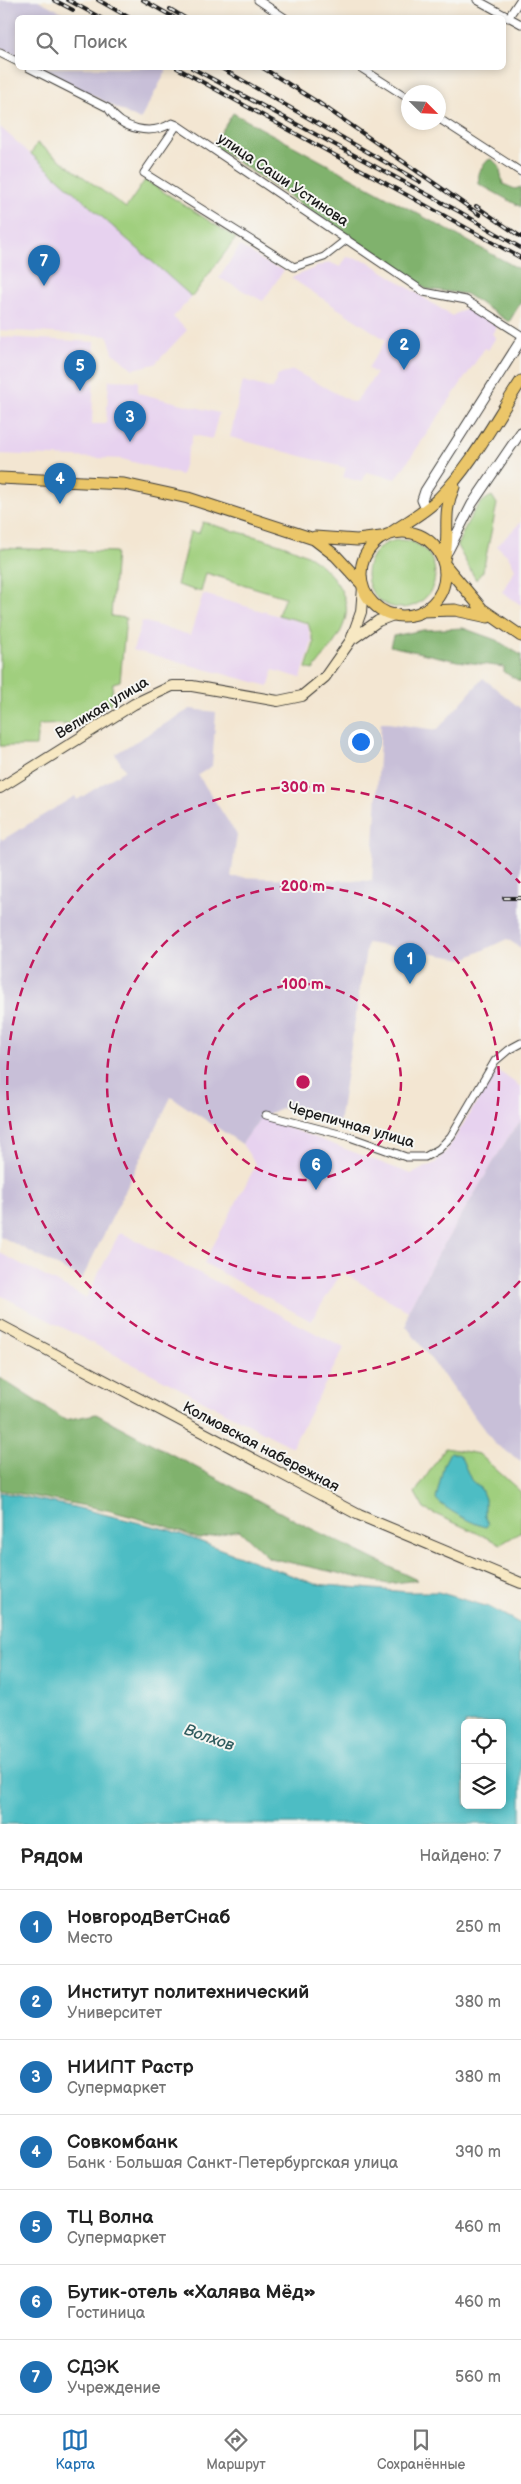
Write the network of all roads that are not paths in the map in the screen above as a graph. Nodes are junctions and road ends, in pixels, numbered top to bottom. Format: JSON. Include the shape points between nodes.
{"nodes":[{"id":1,"x":258,"y":0,"type":"edge"},
{"id":2,"x":477,"y":0,"type":"edge"},
{"id":3,"x":520,"y":0,"type":"edge"},
{"id":4,"x":280,"y":15,"type":"edge"},
{"id":5,"x":503,"y":15,"type":"edge"},
{"id":6,"x":508,"y":18,"type":"joint"},
{"id":7,"x":521,"y":24,"type":"edge"},
{"id":8,"x":0,"y":53,"type":"edge"},
{"id":9,"x":15,"y":60,"type":"edge"},
{"id":10,"x":33,"y":70,"type":"edge"},
{"id":11,"x":364,"y":70,"type":"edge"},
{"id":12,"x":401,"y":94,"type":"edge"},
{"id":13,"x":446,"y":123,"type":"edge"},
{"id":14,"x":177,"y":125,"type":"junction"},
{"id":15,"x":521,"y":172,"type":"edge"},
{"id":16,"x":346,"y":239,"type":"junction"},
{"id":17,"x":521,"y":335,"type":"edge"},
{"id":18,"x":521,"y":340,"type":"edge"},
{"id":19,"x":521,"y":381,"type":"edge"},
{"id":20,"x":521,"y":432,"type":"edge"},
{"id":21,"x":460,"y":474,"type":"junction"},
{"id":22,"x":0,"y":478,"type":"edge"},
{"id":23,"x":426,"y":509,"type":"junction"},
{"id":24,"x":306,"y":535,"type":"junction"},
{"id":25,"x":387,"y":535,"type":"junction"},
{"id":26,"x":445,"y":560,"type":"junction"},
{"id":27,"x":362,"y":585,"type":"junction"},
{"id":28,"x":418,"y":612,"type":"junction"},
{"id":29,"x":396,"y":614,"type":"junction"},
{"id":30,"x":492,"y":618,"type":"junction"},
{"id":31,"x":521,"y":636,"type":"edge"},
{"id":32,"x":352,"y":640,"type":"junction"},
{"id":33,"x":0,"y":788,"type":"edge"},
{"id":34,"x":521,"y":1043,"type":"edge"},
{"id":35,"x":266,"y":1115,"type":"dead end"},
{"id":36,"x":0,"y":1325,"type":"edge"},
{"id":37,"x":520,"y":1579,"type":"edge"}],
"edges":[{"from":1,"to":4,"type":"street"},
{"from":2,"to":5,"type":"street"},
{"from":3,"to":6,"type":"street"},
{"from":6,"to":7,"type":"street"},
{"from":8,"to":9,"type":"street"},
{"from":10,"to":14,"type":"street","via":[[108,108],[115,119],[132,128],[161,130],[172,123]]},
{"from":11,"to":12,"type":"street"},
{"from":13,"to":15,"type":"street"},
{"from":14,"to":16,"type":"street","name":"улица Саши Устинова"},
{"from":14,"to":16,"type":"street","via":[[144,172],[294,268],[324,256]]},
{"from":16,"to":17,"type":"street","name":"улица Саши Устинова","via":[[424,292],[466,300]]},
{"from":18,"to":23,"type":"street","via":[[425,491],[422,500]]},
{"from":19,"to":21,"type":"main road"},
{"from":20,"to":26,"type":"street","via":[[487,482]]},
{"from":21,"to":23,"type":"main road"},
{"from":21,"to":26,"type":"main road","via":[[446,507]]},
{"from":22,"to":24,"type":"main road","via":[[130,485],[188,498]]},
{"from":23,"to":25,"type":"main road"},
{"from":24,"to":25,"type":"main road","via":[[342,540]]},
{"from":24,"to":27,"type":"main road","via":[[333,552]]},
{"from":25,"to":26,"type":"main road","via":[[409,533],[423,538]]},
{"from":25,"to":27,"type":"main road","via":[[372,545],[363,558]]},
{"from":26,"to":28,"type":"main road","via":[[441,592],[431,605]]},
{"from":26,"to":30,"type":"main road","via":[[476,603]]},
{"from":27,"to":29,"type":"main road","via":[[373,603],[386,612]]},
{"from":27,"to":32,"type":"main road","via":[[361,612]]},
{"from":28,"to":29,"type":"main road"},
{"from":28,"to":30,"type":"main road","via":[[455,610]]},
{"from":29,"to":32,"type":"main road","via":[[378,621]]},
{"from":30,"to":31,"type":"main road"},
{"from":32,"to":33,"type":"main road","name":"Великая улица","via":[[320,682],[294,699],[278,701],[192,686],[172,686],[134,704]]},
{"from":34,"to":35,"type":"street","name":"Черепичная улица","via":[[495,1061],[451,1136],[439,1150],[424,1158],[406,1157],[347,1136]]},
{"from":36,"to":37,"type":"main road","name":"Колмовская набережная","via":[[359,1515]]}]}
